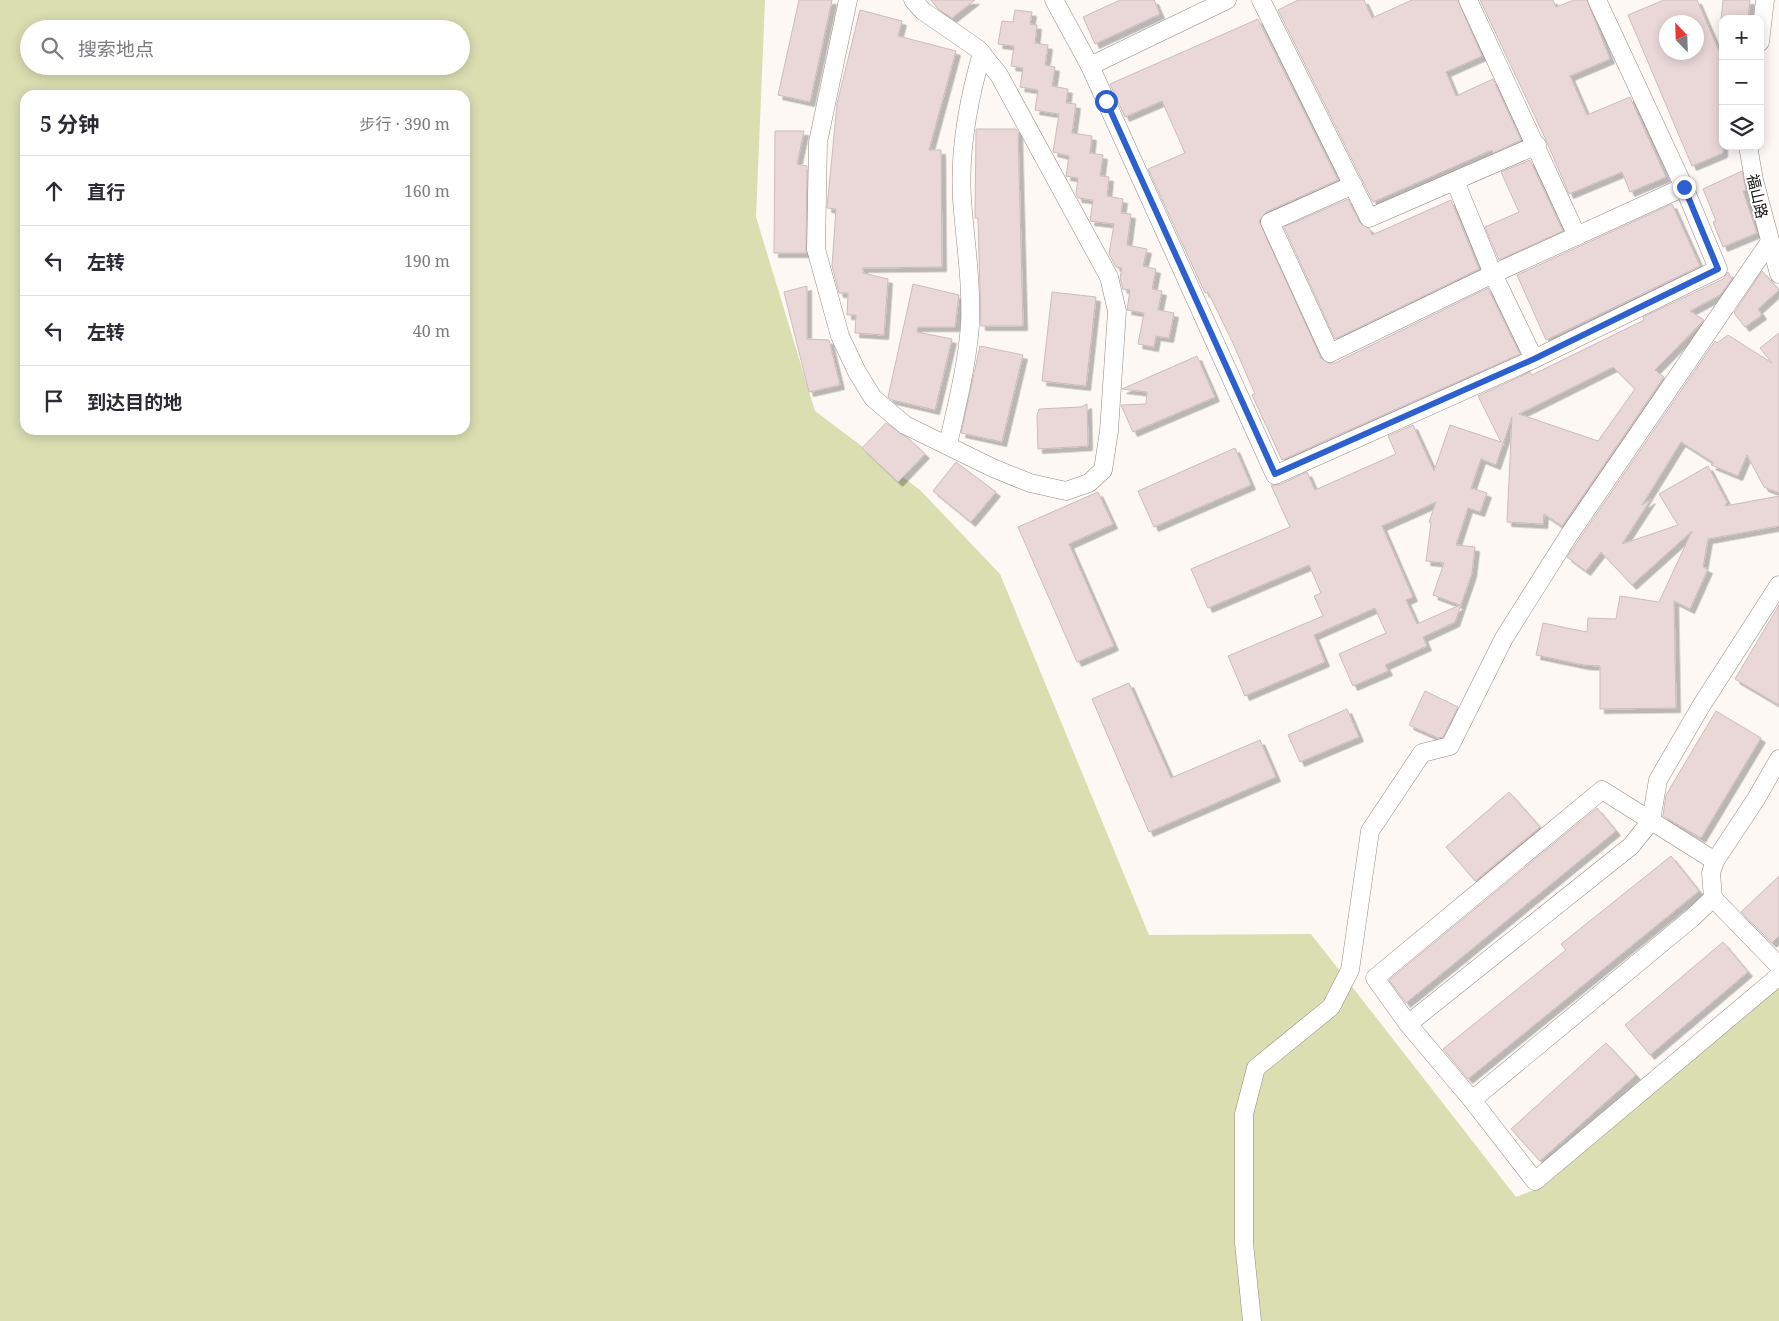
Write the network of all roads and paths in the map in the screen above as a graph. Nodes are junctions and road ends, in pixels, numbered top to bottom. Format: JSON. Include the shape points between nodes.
{"nodes":[{"id":1,"x":848,"y":0,"type":"edge"},
{"id":2,"x":914,"y":0,"type":"edge"},
{"id":3,"x":1054,"y":0,"type":"edge"},
{"id":4,"x":1227,"y":0,"type":"edge"},
{"id":5,"x":1261,"y":0,"type":"edge"},
{"id":6,"x":1468,"y":0,"type":"edge"},
{"id":7,"x":1597,"y":0,"type":"edge"},
{"id":8,"x":1765,"y":0,"type":"edge"},
{"id":9,"x":1763,"y":15,"type":"edge"},
{"id":10,"x":982,"y":53,"type":"junction"},
{"id":11,"x":1090,"y":66,"type":"junction"},
{"id":12,"x":1537,"y":145,"type":"junction"},
{"id":13,"x":1749,"y":150,"type":"edge"},
{"id":14,"x":1455,"y":181,"type":"junction"},
{"id":15,"x":1353,"y":185,"type":"junction"},
{"id":16,"x":1684,"y":187,"type":"junction"},
{"id":17,"x":1577,"y":236,"type":"junction"},
{"id":18,"x":1769,"y":243,"type":"junction"},
{"id":19,"x":1778,"y":269,"type":"edge"},
{"id":20,"x":1493,"y":274,"type":"junction"},
{"id":21,"x":1534,"y":359,"type":"junction"},
{"id":22,"x":948,"y":444,"type":"junction"},
{"id":23,"x":1779,"y":585,"type":"edge"},
{"id":24,"x":1779,"y":759,"type":"edge"},
{"id":25,"x":1651,"y":821,"type":"junction"},
{"id":26,"x":1715,"y":861,"type":"junction"},
{"id":27,"x":1713,"y":898,"type":"junction"},
{"id":28,"x":1779,"y":966,"type":"edge"},
{"id":29,"x":1779,"y":976,"type":"edge"},
{"id":30,"x":1408,"y":1024,"type":"junction"},
{"id":31,"x":1472,"y":1100,"type":"junction"},
{"id":32,"x":1252,"y":1321,"type":"edge"}],
"edges":[{"from":1,"to":22,"type":"street","via":[[818,142],[816,249],[840,336],[873,398],[905,425]]},
{"from":2,"to":10,"type":"street","via":[[923,11]]},
{"from":3,"to":11,"type":"street"},
{"from":4,"to":11,"type":"street"},
{"from":5,"to":15,"type":"street"},
{"from":6,"to":12,"type":"street"},
{"from":7,"to":16,"type":"street"},
{"from":8,"to":9,"type":"street"},
{"from":10,"to":22,"type":"street","via":[[964,128],[962,198],[970,323],[967,354]]},
{"from":10,"to":22,"type":"street","via":[[1021,114],[1109,277],[1117,311],[1109,430],[1103,470],[1089,483],[1066,491],[1030,483]]},
{"from":11,"to":21,"type":"street","via":[[1275,474]]},
{"from":12,"to":14,"type":"street"},
{"from":12,"to":17,"type":"street"},
{"from":13,"to":18,"type":"street","name":"福山路"},
{"from":14,"to":15,"type":"street","via":[[1370,218]]},
{"from":14,"to":20,"type":"street"},
{"from":15,"to":20,"type":"street","via":[[1270,222],[1330,353]]},
{"from":16,"to":17,"type":"street"},
{"from":16,"to":21,"type":"street","via":[[1718,269]]},
{"from":17,"to":20,"type":"street"},
{"from":18,"to":19,"type":"street","name":"福山路"},
{"from":18,"to":32,"type":"street","via":[[1569,535],[1504,638],[1450,746],[1422,754],[1370,831],[1350,970],[1331,1007],[1256,1068],[1244,1114],[1244,1243]]},
{"from":20,"to":21,"type":"street"},
{"from":23,"to":25,"type":"street","via":[[1658,780]]},
{"from":24,"to":26,"type":"street"},
{"from":25,"to":26,"type":"street"},
{"from":25,"to":30,"type":"street","via":[[1631,846]]},
{"from":25,"to":30,"type":"street","via":[[1602,790],[1375,978]]},
{"from":26,"to":27,"type":"street","via":[[1711,873]]},
{"from":27,"to":28,"type":"street"},
{"from":27,"to":31,"type":"street"},
{"from":29,"to":31,"type":"street","via":[[1535,1181]]},
{"from":30,"to":31,"type":"street"}]}
